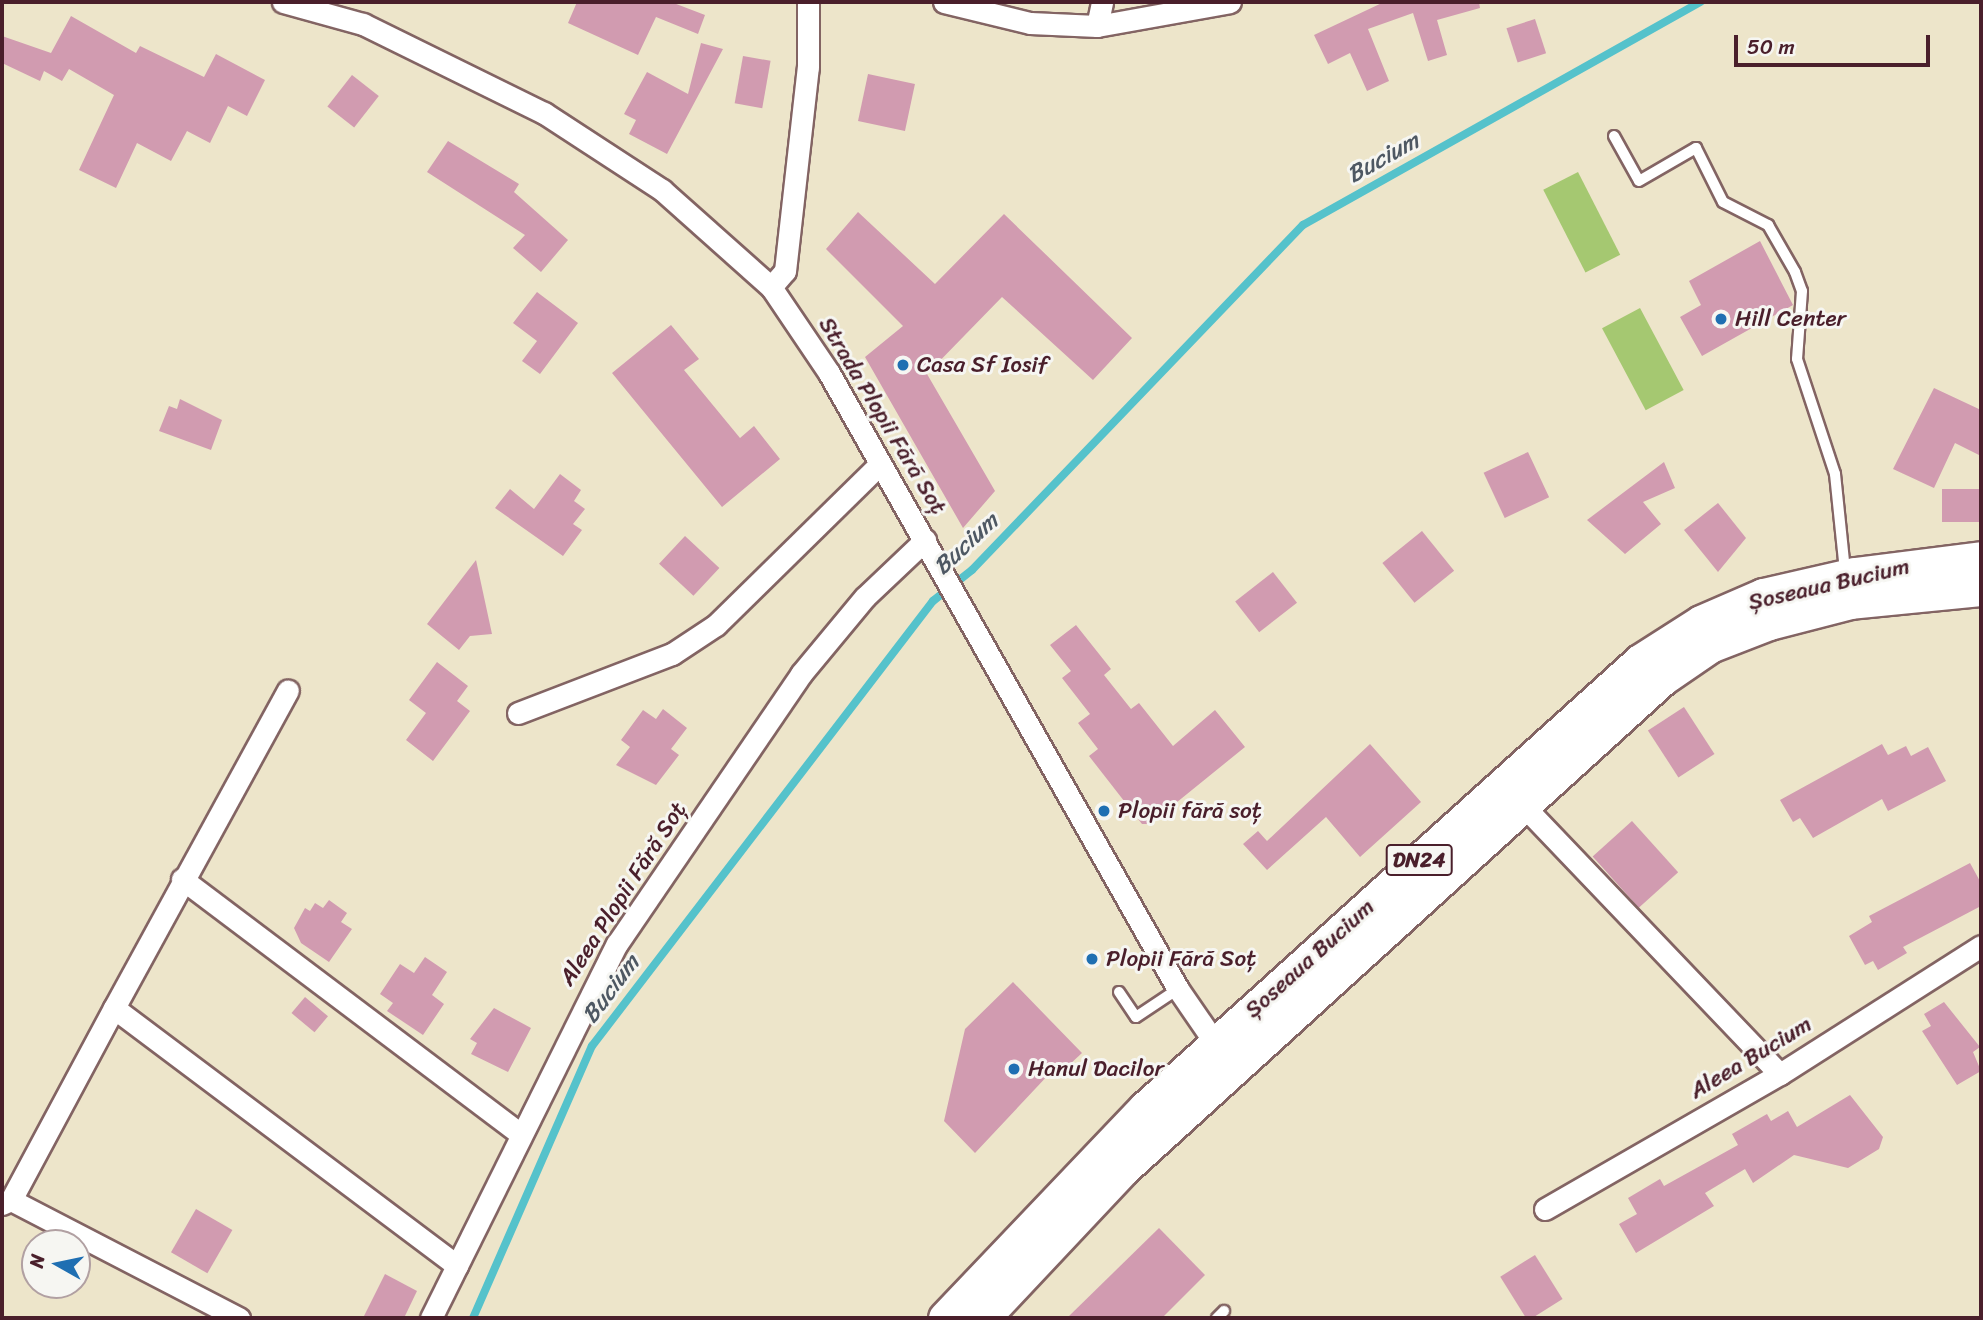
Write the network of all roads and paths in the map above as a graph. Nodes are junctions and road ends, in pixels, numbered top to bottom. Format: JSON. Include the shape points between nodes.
{"nodes":[{"id":1,"x":283,"y":2,"type":"edge"},
{"id":2,"x":808,"y":2,"type":"edge"},
{"id":3,"x":944,"y":2,"type":"edge"},
{"id":4,"x":1102,"y":2,"type":"edge"},
{"id":5,"x":1230,"y":2,"type":"edge"},
{"id":6,"x":1190,"y":8,"type":"edge"},
{"id":7,"x":1097,"y":26,"type":"junction"},
{"id":8,"x":1614,"y":136,"type":"dead end"},
{"id":9,"x":771,"y":287,"type":"junction"},
{"id":10,"x":880,"y":464,"type":"junction"},
{"id":11,"x":925,"y":540,"type":"junction"},
{"id":12,"x":1981,"y":558,"type":"edge"},
{"id":13,"x":1848,"y":589,"type":"junction"},
{"id":14,"x":1981,"y":589,"type":"edge"},
{"id":15,"x":288,"y":690,"type":"dead end"},
{"id":16,"x":518,"y":713,"type":"dead end"},
{"id":17,"x":1512,"y":793,"type":"junction"},
{"id":18,"x":181,"y":879,"type":"junction"},
{"id":19,"x":1981,"y":946,"type":"edge"},
{"id":20,"x":1178,"y":989,"type":"junction"},
{"id":21,"x":1119,"y":992,"type":"dead end"},
{"id":22,"x":114,"y":1008,"type":"junction"},
{"id":23,"x":1224,"y":1056,"type":"junction"},
{"id":24,"x":1780,"y":1073,"type":"junction"},
{"id":25,"x":520,"y":1134,"type":"junction"},
{"id":26,"x":6,"y":1202,"type":"edge"},
{"id":27,"x":1545,"y":1209,"type":"dead end"},
{"id":28,"x":457,"y":1266,"type":"junction"},
{"id":29,"x":239,"y":1318,"type":"edge"},
{"id":30,"x":431,"y":1318,"type":"edge"},
{"id":31,"x":945,"y":1318,"type":"edge"},
{"id":32,"x":983,"y":1318,"type":"edge"}],
"edges":[{"from":1,"to":9,"type":"street","name":"Strada Plopii Fără Soț","via":[[363,24],[544,113],[662,190]]},
{"from":2,"to":9,"type":"street","via":[[807,67],[785,271]]},
{"from":3,"to":7,"type":"street","via":[[1030,23]]},
{"from":4,"to":7,"type":"street"},
{"from":5,"to":6,"type":"street"},
{"from":6,"to":7,"type":"street"},
{"from":8,"to":13,"type":"lane","via":[[1639,181],[1696,148],[1723,202],[1768,225],[1796,272],[1802,291],[1797,359],[1835,474]]},
{"from":9,"to":10,"type":"street","name":"Strada Plopii Fără Soț"},
{"from":10,"to":11,"type":"street","name":"Strada Plopii Fără Soț"},
{"from":10,"to":16,"type":"street","via":[[716,625],[672,654]]},
{"from":11,"to":20,"type":"street","name":"Strada Plopii Fără Soț"},
{"from":11,"to":25,"type":"street","name":"Aleea Plopii Fără Soț","via":[[865,597],[785,696],[617,944]]},
{"from":12,"to":13,"type":"main road","name":"Șoseaua Bucium","number":"DN24"},
{"from":13,"to":14,"type":"main road","name":"Șoseaua Bucium","number":"DN24"},
{"from":13,"to":17,"type":"main road","name":"Șoseaua Bucium","number":"DN24","via":[[1763,595],[1701,622],[1640,661]]},
{"from":15,"to":18,"type":"street"},
{"from":17,"to":23,"type":"main road","name":"Șoseaua Bucium","number":"DN24"},
{"from":17,"to":24,"type":"street"},
{"from":18,"to":22,"type":"street"},
{"from":18,"to":25,"type":"street"},
{"from":19,"to":24,"type":"street","name":"Aleea Bucium"},
{"from":20,"to":21,"type":"lane","via":[[1136,1017]]},
{"from":20,"to":23,"type":"street","name":"Strada Plopii Fără Soț"},
{"from":22,"to":26,"type":"street"},
{"from":22,"to":28,"type":"street"},
{"from":23,"to":31,"type":"main road","name":"Șoseaua Bucium","number":"DN24","via":[[1145,1108]]},
{"from":23,"to":32,"type":"main road","name":"Șoseaua Bucium","number":"DN24"},
{"from":24,"to":27,"type":"street","name":"Aleea Bucium"},
{"from":25,"to":28,"type":"street","name":"Aleea Plopii Fără Soț"},
{"from":26,"to":29,"type":"street"},
{"from":28,"to":30,"type":"street","name":"Aleea Plopii Fără Soț"}]}
